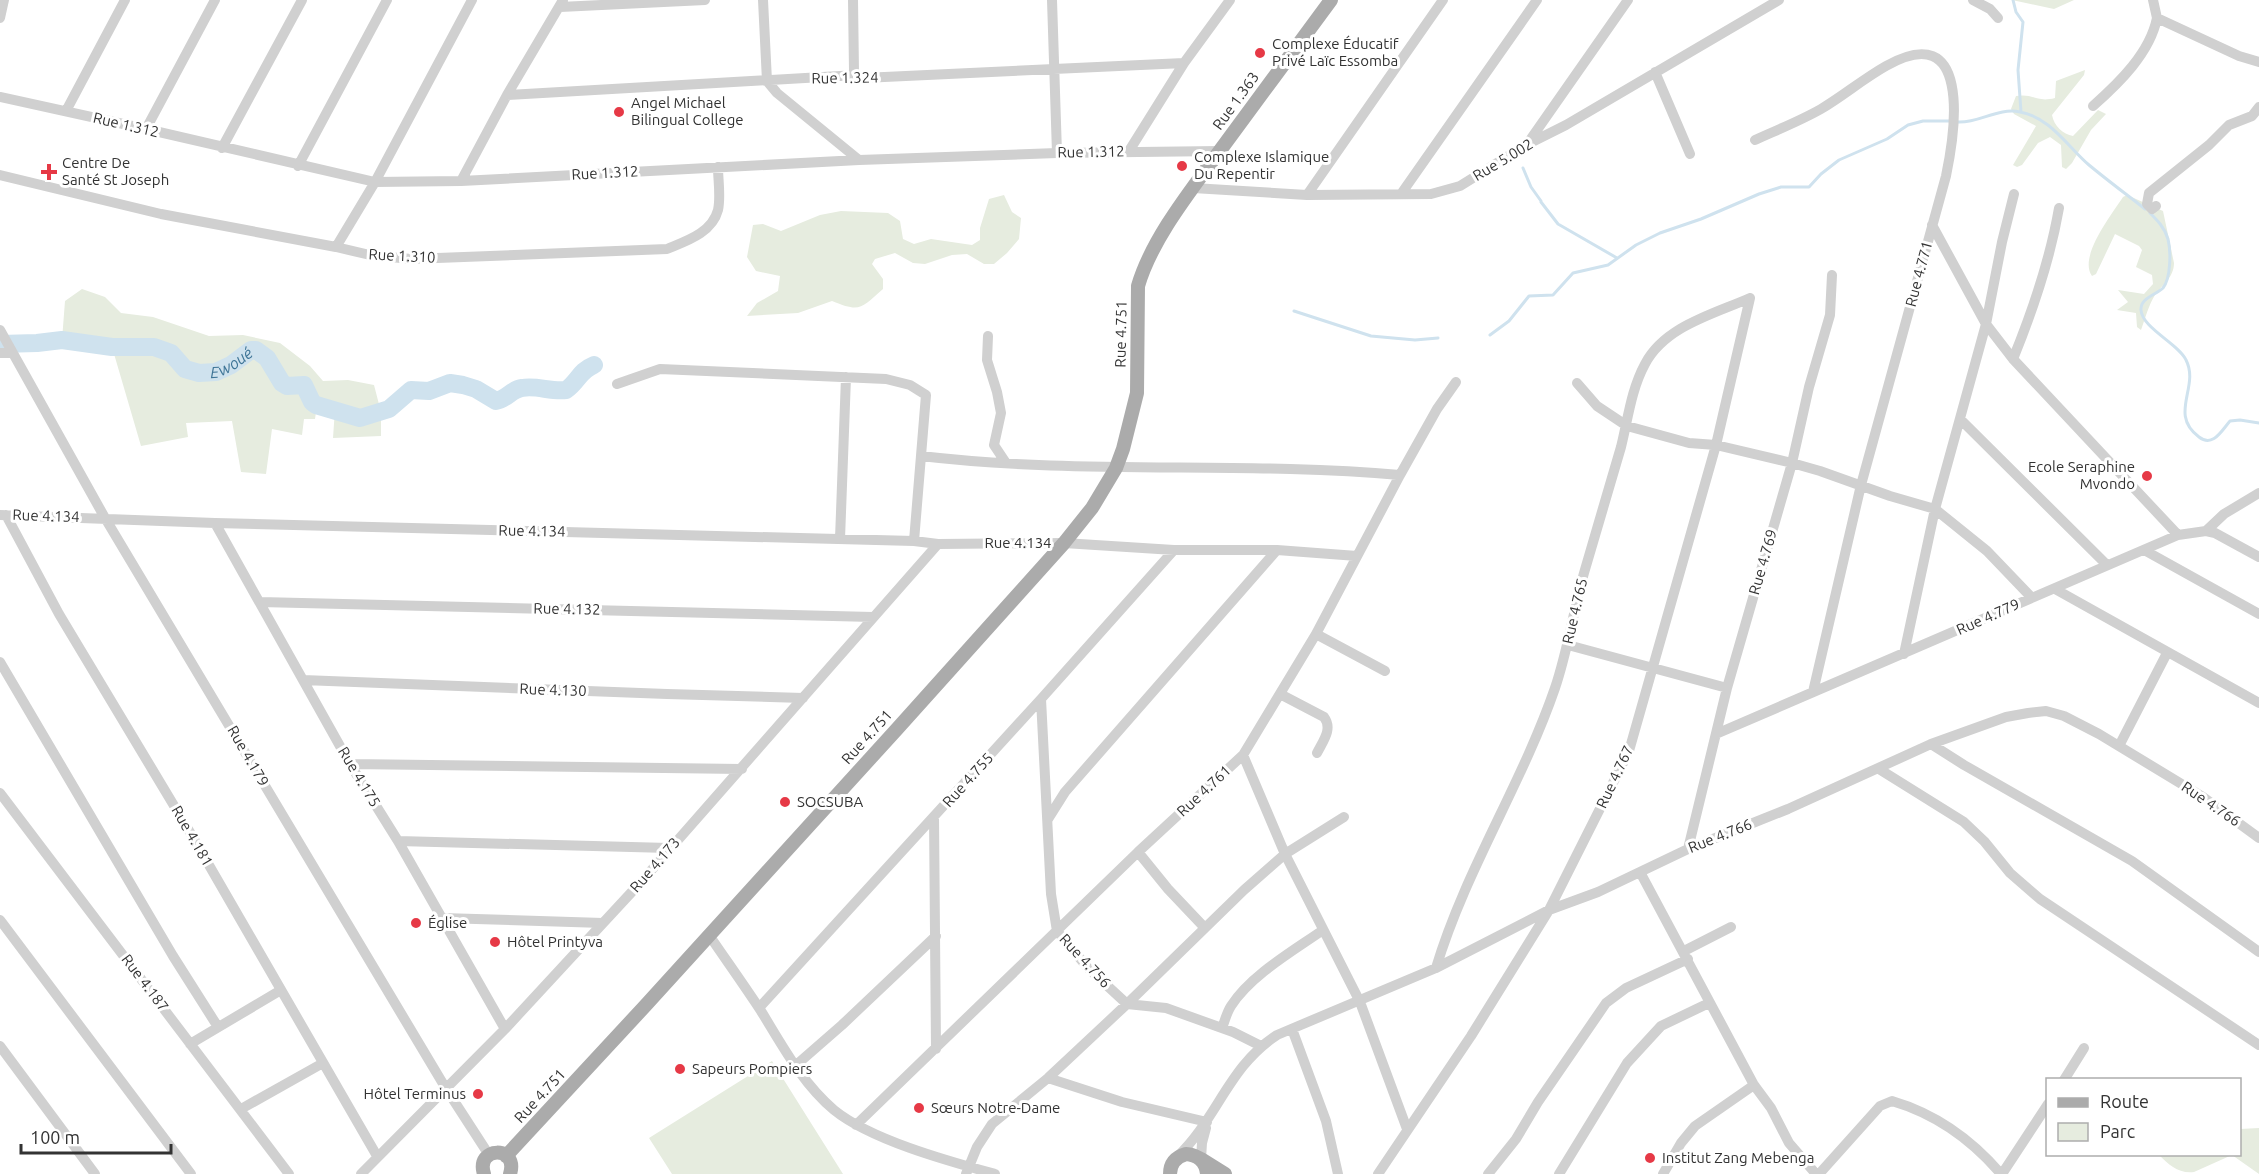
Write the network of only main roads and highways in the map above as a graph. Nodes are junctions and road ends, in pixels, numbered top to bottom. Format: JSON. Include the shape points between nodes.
{"nodes":[{"id":1,"x":1331,"y":0,"type":"edge"},
{"id":2,"x":1138,"y":286,"type":"joint"},
{"id":3,"x":506,"y":1155,"type":"junction"},
{"id":4,"x":1201,"y":1159,"type":"junction"},
{"id":5,"x":1173,"y":1165,"type":"edge"},
{"id":6,"x":484,"y":1174,"type":"edge"},
{"id":7,"x":510,"y":1174,"type":"edge"},
{"id":8,"x":1160,"y":1174,"type":"edge"},
{"id":9,"x":1207,"y":1174,"type":"edge"},
{"id":10,"x":1225,"y":1174,"type":"edge"}],
"edges":[{"from":1,"to":2,"type":"main road","name":"Rue 1.363","via":[[1193,188],[1148,261]]},
{"from":2,"to":3,"type":"main road","name":"Rue 4.751","via":[[1137,393],[1116,468],[1092,508]]},
{"from":3,"to":6,"type":"main road","via":[[489,1155],[483,1165]]},
{"from":3,"to":7,"type":"main road","via":[[512,1165]]},
{"from":4,"to":5,"type":"main road","via":[[1186,1154]]},
{"from":4,"to":9,"type":"main road"},
{"from":4,"to":10,"type":"main road"},
{"from":5,"to":8,"type":"main road"}]}
